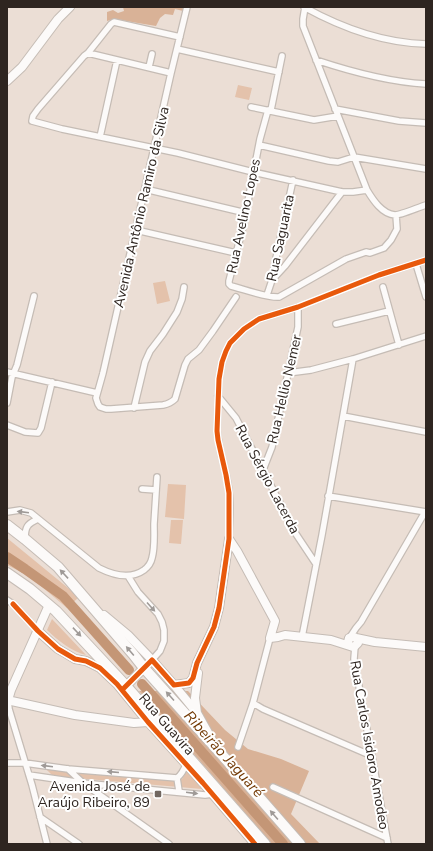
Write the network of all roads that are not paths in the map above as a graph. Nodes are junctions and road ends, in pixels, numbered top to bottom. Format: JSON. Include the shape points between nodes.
{"nodes":[{"id":1,"x":70,"y":7,"type":"edge"},
{"id":2,"x":187,"y":7,"type":"edge"},
{"id":3,"x":305,"y":7,"type":"edge"},
{"id":4,"x":180,"y":37,"type":"junction"},
{"id":5,"x":426,"y":44,"type":"edge"},
{"id":6,"x":177,"y":49,"type":"junction"},
{"id":7,"x":88,"y":53,"type":"junction"},
{"id":8,"x":152,"y":54,"type":"dead end"},
{"id":9,"x":282,"y":56,"type":"dead end"},
{"id":10,"x":117,"y":60,"type":"junction"},
{"id":11,"x":316,"y":60,"type":"junction"},
{"id":12,"x":149,"y":67,"type":"junction"},
{"id":13,"x":279,"y":72,"type":"junction"},
{"id":14,"x":171,"y":73,"type":"junction"},
{"id":15,"x":7,"y":81,"type":"edge"},
{"id":16,"x":426,"y":84,"type":"edge"},
{"id":17,"x":251,"y":107,"type":"dead end"},
{"id":18,"x":335,"y":109,"type":"junction"},
{"id":19,"x":269,"y":110,"type":"junction"},
{"id":20,"x":338,"y":116,"type":"junction"},
{"id":21,"x":426,"y":123,"type":"edge"},
{"id":22,"x":100,"y":137,"type":"junction"},
{"id":23,"x":258,"y":145,"type":"junction"},
{"id":24,"x":154,"y":148,"type":"junction"},
{"id":25,"x":354,"y":157,"type":"junction"},
{"id":26,"x":426,"y":169,"type":"edge"},
{"id":27,"x":253,"y":172,"type":"junction"},
{"id":28,"x":293,"y":180,"type":"junction"},
{"id":29,"x":145,"y":189,"type":"junction"},
{"id":30,"x":366,"y":190,"type":"junction"},
{"id":31,"x":342,"y":192,"type":"junction"},
{"id":32,"x":426,"y":206,"type":"edge"},
{"id":33,"x":246,"y":213,"type":"junction"},
{"id":34,"x":396,"y":215,"type":"junction"},
{"id":35,"x":136,"y":230,"type":"junction"},
{"id":36,"x":236,"y":253,"type":"junction"},
{"id":37,"x":426,"y":260,"type":"edge"},
{"id":38,"x":416,"y":264,"type":"junction"},
{"id":39,"x":272,"y":280,"type":"junction"},
{"id":40,"x":184,"y":287,"type":"dead end"},
{"id":41,"x":383,"y":287,"type":"dead end"},
{"id":42,"x":267,"y":295,"type":"junction"},
{"id":43,"x":34,"y":296,"type":"dead end"},
{"id":44,"x":236,"y":297,"type":"dead end"},
{"id":45,"x":426,"y":298,"type":"edge"},
{"id":46,"x":298,"y":307,"type":"junction"},
{"id":47,"x":389,"y":311,"type":"junction"},
{"id":48,"x":336,"y":324,"type":"dead end"},
{"id":49,"x":426,"y":336,"type":"edge"},
{"id":50,"x":399,"y":345,"type":"junction"},
{"id":51,"x":353,"y":359,"type":"junction"},
{"id":52,"x":7,"y":372,"type":"edge"},
{"id":53,"x":14,"y":373,"type":"junction"},
{"id":54,"x":288,"y":373,"type":"junction"},
{"id":55,"x":52,"y":382,"type":"junction"},
{"id":56,"x":97,"y":393,"type":"junction"},
{"id":57,"x":218,"y":396,"type":"junction"},
{"id":58,"x":7,"y":402,"type":"edge"},
{"id":59,"x":134,"y":408,"type":"junction"},
{"id":60,"x":343,"y":416,"type":"junction"},
{"id":61,"x":7,"y":424,"type":"edge"},
{"id":62,"x":426,"y":432,"type":"edge"},
{"id":63,"x":263,"y":470,"type":"junction"},
{"id":64,"x":157,"y":477,"type":"dead end"},
{"id":65,"x":142,"y":489,"type":"dead end"},
{"id":66,"x":156,"y":490,"type":"junction"},
{"id":67,"x":328,"y":496,"type":"junction"},
{"id":68,"x":7,"y":512,"type":"edge"},
{"id":69,"x":426,"y":512,"type":"edge"},
{"id":70,"x":38,"y":519,"type":"junction"},
{"id":71,"x":7,"y":525,"type":"edge"},
{"id":72,"x":25,"y":539,"type":"junction"},
{"id":73,"x":229,"y":539,"type":"junction"},
{"id":74,"x":316,"y":564,"type":"junction"},
{"id":75,"x":7,"y":573,"type":"edge"},
{"id":76,"x":128,"y":576,"type":"junction"},
{"id":77,"x":7,"y":600,"type":"edge"},
{"id":78,"x":90,"y":603,"type":"junction"},
{"id":79,"x":49,"y":605,"type":"junction"},
{"id":80,"x":275,"y":621,"type":"junction"},
{"id":81,"x":38,"y":631,"type":"junction"},
{"id":82,"x":286,"y":635,"type":"junction"},
{"id":83,"x":302,"y":637,"type":"junction"},
{"id":84,"x":270,"y":638,"type":"junction"},
{"id":85,"x":353,"y":641,"type":"junction"},
{"id":86,"x":426,"y":647,"type":"edge"},
{"id":87,"x":202,"y":655,"type":"junction"},
{"id":88,"x":152,"y":660,"type":"junction"},
{"id":89,"x":143,"y":670,"type":"junction"},
{"id":90,"x":161,"y":670,"type":"junction"},
{"id":91,"x":127,"y":685,"type":"junction"},
{"id":92,"x":174,"y":685,"type":"junction"},
{"id":93,"x":8,"y":700,"type":"edge"},
{"id":94,"x":253,"y":703,"type":"junction"},
{"id":95,"x":139,"y":710,"type":"junction"},
{"id":96,"x":197,"y":713,"type":"junction"},
{"id":97,"x":126,"y":722,"type":"junction"},
{"id":98,"x":148,"y":722,"type":"junction"},
{"id":99,"x":172,"y":743,"type":"junction"},
{"id":100,"x":238,"y":747,"type":"dead end"},
{"id":101,"x":223,"y":756,"type":"junction"},
{"id":102,"x":372,"y":756,"type":"junction"},
{"id":103,"x":7,"y":762,"type":"edge"},
{"id":104,"x":25,"y":763,"type":"junction"},
{"id":105,"x":186,"y":764,"type":"junction"},
{"id":106,"x":68,"y":769,"type":"junction"},
{"id":107,"x":29,"y":775,"type":"junction"},
{"id":108,"x":176,"y":778,"type":"junction"},
{"id":109,"x":84,"y":782,"type":"junction"},
{"id":110,"x":111,"y":785,"type":"junction"},
{"id":111,"x":273,"y":787,"type":"dead end"},
{"id":112,"x":179,"y":791,"type":"junction"},
{"id":113,"x":213,"y":794,"type":"junction"},
{"id":114,"x":105,"y":798,"type":"junction"},
{"id":115,"x":40,"y":817,"type":"junction"},
{"id":116,"x":387,"y":841,"type":"edge"},
{"id":117,"x":47,"y":844,"type":"edge"},
{"id":118,"x":78,"y":844,"type":"edge"},
{"id":119,"x":169,"y":844,"type":"edge"},
{"id":120,"x":255,"y":844,"type":"edge"},
{"id":121,"x":265,"y":844,"type":"edge"},
{"id":122,"x":300,"y":844,"type":"edge"}],
"edges":[{"from":1,"to":15,"type":"main road","via":[[25,64]]},
{"from":2,"to":4,"type":"street","name":"Avenida Antônio Ramiro da Silva"},
{"from":3,"to":5,"type":"street","via":[[325,19],[356,31],[388,40]]},
{"from":3,"to":11,"type":"street","via":[[303,26]]},
{"from":4,"to":6,"type":"street","name":"Avenida Antônio Ramiro da Silva"},
{"from":4,"to":7,"type":"street","via":[[114,22]]},
{"from":6,"to":13,"type":"street"},
{"from":6,"to":14,"type":"street","name":"Avenida Antônio Ramiro da Silva"},
{"from":7,"to":10,"type":"street"},
{"from":7,"to":22,"type":"street","via":[[38,109],[32,121]]},
{"from":8,"to":12,"type":"street"},
{"from":9,"to":13,"type":"street","name":"Rua Avelino Lopes"},
{"from":10,"to":12,"type":"street"},
{"from":10,"to":22,"type":"street"},
{"from":11,"to":16,"type":"street","via":[[380,78]]},
{"from":11,"to":18,"type":"street"},
{"from":12,"to":14,"type":"street"},
{"from":13,"to":19,"type":"street","name":"Rua Avelino Lopes"},
{"from":14,"to":24,"type":"street","name":"Avenida Antônio Ramiro da Silva"},
{"from":17,"to":19,"type":"street"},
{"from":18,"to":20,"type":"street"},
{"from":18,"to":21,"type":"street","via":[[399,121]]},
{"from":19,"to":20,"type":"street","via":[[314,120]]},
{"from":19,"to":23,"type":"street","name":"Rua Avelino Lopes"},
{"from":20,"to":25,"type":"street"},
{"from":22,"to":24,"type":"street"},
{"from":23,"to":25,"type":"street","via":[[329,162]]},
{"from":23,"to":27,"type":"street","name":"Rua Avelino Lopes"},
{"from":24,"to":27,"type":"street"},
{"from":24,"to":29,"type":"street","name":"Avenida Antônio Ramiro da Silva"},
{"from":25,"to":26,"type":"street"},
{"from":25,"to":30,"type":"street"},
{"from":27,"to":28,"type":"street"},
{"from":27,"to":33,"type":"street","name":"Rua Avelino Lopes"},
{"from":28,"to":31,"type":"street"},
{"from":28,"to":39,"type":"street","name":"Rua Saguarita"},
{"from":29,"to":33,"type":"street"},
{"from":29,"to":35,"type":"street","name":"Avenida Antônio Ramiro da Silva"},
{"from":30,"to":31,"type":"street"},
{"from":30,"to":34,"type":"street","via":[[382,209]]},
{"from":31,"to":39,"type":"street"},
{"from":32,"to":34,"type":"street"},
{"from":33,"to":36,"type":"street","name":"Rua Avelino Lopes"},
{"from":34,"to":42,"type":"street","via":[[397,229],[384,248],[346,259],[277,297]]},
{"from":35,"to":36,"type":"street"},
{"from":35,"to":56,"type":"street","name":"Avenida Antônio Ramiro da Silva"},
{"from":36,"to":42,"type":"street","name":"Rua Avelino Lopes","via":[[229,280],[231,286]]},
{"from":37,"to":38,"type":"street"},
{"from":38,"to":45,"type":"street"},
{"from":38,"to":46,"type":"street","via":[[379,275]]},
{"from":39,"to":42,"type":"street","name":"Rua Saguarita"},
{"from":40,"to":59,"type":"street","via":[[176,312],[145,362]]},
{"from":41,"to":47,"type":"street"},
{"from":43,"to":53,"type":"street"},
{"from":44,"to":59,"type":"street","via":[[213,331],[188,359],[175,399],[168,404]]},
{"from":46,"to":54,"type":"street","name":"Rua Hellio Nemer","via":[[298,327]]},
{"from":46,"to":57,"type":"street","via":[[259,319],[234,338],[226,351],[219,372]]},
{"from":47,"to":48,"type":"street"},
{"from":47,"to":50,"type":"street"},
{"from":49,"to":50,"type":"street"},
{"from":50,"to":51,"type":"street"},
{"from":51,"to":54,"type":"street"},
{"from":51,"to":60,"type":"street"},
{"from":52,"to":53,"type":"street"},
{"from":53,"to":55,"type":"street"},
{"from":53,"to":58,"type":"street"},
{"from":54,"to":63,"type":"street","name":"Rua Hellio Nemer","via":[[272,447]]},
{"from":55,"to":56,"type":"street"},
{"from":55,"to":61,"type":"street","via":[[38,433],[25,432]]},
{"from":56,"to":59,"type":"street","name":"Avenida Antônio Ramiro da Silva","via":[[96,401],[99,406],[106,409]]},
{"from":57,"to":63,"type":"street","name":"Rua Sérgio Lacerda","via":[[236,418]]},
{"from":57,"to":73,"type":"street","via":[[217,431],[229,493]]},
{"from":60,"to":62,"type":"street"},
{"from":60,"to":67,"type":"street"},
{"from":63,"to":74,"type":"street","name":"Rua Sérgio Lacerda","via":[[296,534]]},
{"from":64,"to":66,"type":"street"},
{"from":65,"to":66,"type":"street"},
{"from":66,"to":76,"type":"street","via":[[152,559],[145,569]]},
{"from":67,"to":69,"type":"street"},
{"from":67,"to":74,"type":"street"},
{"from":70,"to":68,"type":"street","one_way":true,"via":[[26,511]]},
{"from":69,"to":85,"type":"street","name":"Rua Carlos Isidoro Amodeo","via":[[361,622]]},
{"from":70,"to":72,"type":"street","via":[[28,525]]},
{"from":70,"to":76,"type":"street","via":[[99,568]]},
{"from":71,"to":72,"type":"highway"},
{"from":78,"to":72,"type":"highway","one_way":true,"via":[[58,567]]},
{"from":73,"to":80,"type":"main road"},
{"from":73,"to":87,"type":"main road","via":[[218,618]]},
{"from":74,"to":83,"type":"street"},
{"from":75,"to":79,"type":"highway"},
{"from":76,"to":88,"type":"street","one_way":true,"via":[[162,622],[164,642],[160,652]]},
{"from":77,"to":81,"type":"street","name":"Rua Guavira"},
{"from":78,"to":88,"type":"main road","via":[[128,635]]},
{"from":89,"to":78,"type":"highway","one_way":true,"via":[[133,654]]},
{"from":79,"to":81,"type":"main road"},
{"from":79,"to":91,"type":"highway","one_way":true},
{"from":80,"to":82,"type":"main road"},
{"from":80,"to":84,"type":"main road"},
{"from":81,"to":91,"type":"main road","name":"Rua Guavira","via":[[58,649],[75,659],[100,668]]},
{"from":81,"to":93,"type":"main road"},
{"from":82,"to":83,"type":"main road"},
{"from":82,"to":84,"type":"main road"},
{"from":83,"to":85,"type":"main road"},
{"from":84,"to":94,"type":"street"},
{"from":85,"to":86,"type":"main road"},
{"from":85,"to":102,"type":"street","name":"Rua Carlos Isidoro Amodeo"},
{"from":87,"to":92,"type":"main road","via":[[189,683]]},
{"from":87,"to":96,"type":"main road","via":[[195,698]]},
{"from":88,"to":89,"type":"main road"},
{"from":88,"to":90,"type":"main road"},
{"from":89,"to":90,"type":"main road"},
{"from":89,"to":91,"type":"main road"},
{"from":101,"to":89,"type":"highway","one_way":true},
{"from":90,"to":92,"type":"main road"},
{"from":91,"to":95,"type":"main road","name":"Rua Guavira"},
{"from":91,"to":99,"type":"highway"},
{"from":92,"to":96,"type":"main road"},
{"from":93,"to":97,"type":"main road","via":[[75,715]]},
{"from":93,"to":104,"type":"street"},
{"from":94,"to":100,"type":"street"},
{"from":94,"to":102,"type":"street"},
{"from":95,"to":97,"type":"main road","via":[[134,718]]},
{"from":95,"to":98,"type":"main road","name":"Rua Guavira"},
{"from":96,"to":101,"type":"main road"},
{"from":97,"to":98,"type":"main road"},
{"from":98,"to":99,"type":"main road","name":"Rua Guavira"},
{"from":99,"to":105,"type":"main road","name":"Rua Guavira"},
{"from":99,"to":121,"type":"highway"},
{"from":122,"to":101,"type":"highway","one_way":true},
{"from":102,"to":116,"type":"street","name":"Rua Carlos Isidoro Amodeo"},
{"from":103,"to":104,"type":"street"},
{"from":106,"to":104,"type":"street","one_way":true},
{"from":104,"to":107,"type":"street"},
{"from":105,"to":108,"type":"street"},
{"from":105,"to":113,"type":"main road","name":"Rua Guavira"},
{"from":108,"to":106,"type":"street","one_way":true},
{"from":106,"to":109,"type":"street"},
{"from":107,"to":109,"type":"street"},
{"from":107,"to":115,"type":"street"},
{"from":108,"to":112,"type":"street"},
{"from":109,"to":110,"type":"street"},
{"from":109,"to":114,"type":"street"},
{"from":110,"to":112,"type":"street"},
{"from":110,"to":114,"type":"street"},
{"from":111,"to":116,"type":"street"},
{"from":112,"to":113,"type":"street","one_way":true},
{"from":113,"to":120,"type":"main road","name":"Rua Guavira"},
{"from":114,"to":119,"type":"street"},
{"from":115,"to":117,"type":"street"},
{"from":115,"to":118,"type":"street"}]}
